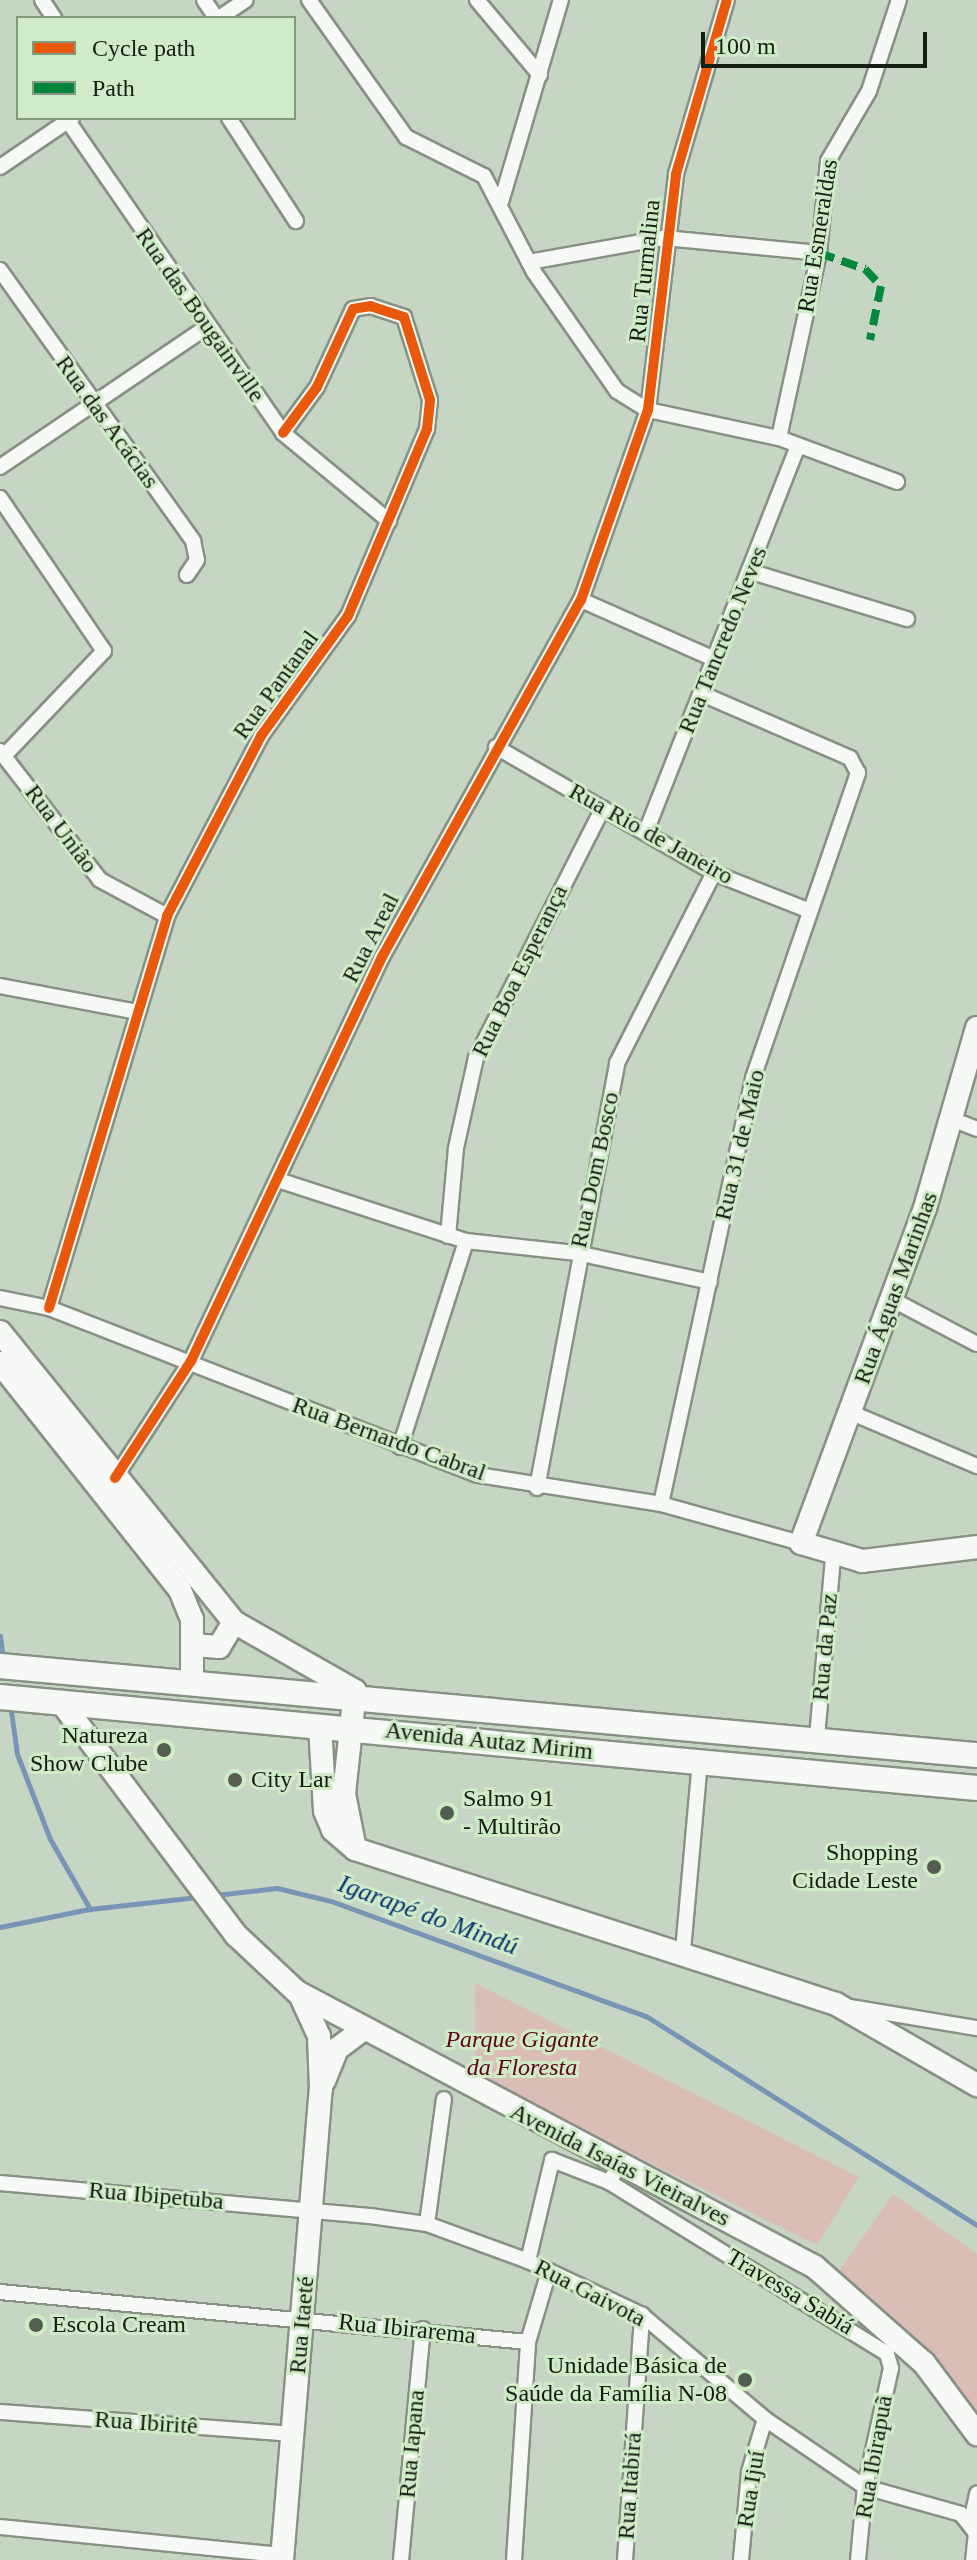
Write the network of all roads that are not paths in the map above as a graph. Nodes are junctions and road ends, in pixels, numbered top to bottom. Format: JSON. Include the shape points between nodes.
{"nodes":[{"id":1,"x":204,"y":0,"type":"edge"},
{"id":2,"x":246,"y":0,"type":"edge"},
{"id":3,"x":309,"y":0,"type":"edge"},
{"id":4,"x":477,"y":0,"type":"edge"},
{"id":5,"x":561,"y":0,"type":"edge"},
{"id":6,"x":727,"y":0,"type":"edge"},
{"id":7,"x":899,"y":0,"type":"edge"},
{"id":8,"x":216,"y":16,"type":"edge"},
{"id":9,"x":221,"y":16,"type":"edge"},
{"id":10,"x":540,"y":75,"type":"junction"},
{"id":11,"x":69,"y":120,"type":"edge"},
{"id":12,"x":71,"y":120,"type":"edge"},
{"id":13,"x":230,"y":120,"type":"edge"},
{"id":14,"x":0,"y":167,"type":"edge"},
{"id":15,"x":501,"y":202,"type":"junction"},
{"id":16,"x":296,"y":221,"type":"dead end"},
{"id":17,"x":664,"y":238,"type":"junction"},
{"id":18,"x":819,"y":253,"type":"junction"},
{"id":19,"x":529,"y":262,"type":"junction"},
{"id":20,"x":0,"y":270,"type":"edge"},
{"id":21,"x":207,"y":327,"type":"junction"},
{"id":22,"x":92,"y":403,"type":"junction"},
{"id":23,"x":648,"y":410,"type":"junction"},
{"id":24,"x":283,"y":433,"type":"junction"},
{"id":25,"x":779,"y":438,"type":"junction"},
{"id":26,"x":797,"y":449,"type":"junction"},
{"id":27,"x":0,"y":467,"type":"edge"},
{"id":28,"x":897,"y":482,"type":"dead end"},
{"id":29,"x":0,"y":498,"type":"edge"},
{"id":30,"x":389,"y":521,"type":"junction"},
{"id":31,"x":752,"y":572,"type":"junction"},
{"id":32,"x":187,"y":575,"type":"dead end"},
{"id":33,"x":581,"y":600,"type":"junction"},
{"id":34,"x":907,"y":619,"type":"dead end"},
{"id":35,"x":712,"y":658,"type":"junction"},
{"id":36,"x":702,"y":694,"type":"junction"},
{"id":37,"x":496,"y":747,"type":"junction"},
{"id":38,"x":2,"y":753,"type":"edge"},
{"id":39,"x":603,"y":808,"type":"junction"},
{"id":40,"x":647,"y":829,"type":"junction"},
{"id":41,"x":714,"y":873,"type":"junction"},
{"id":42,"x":810,"y":911,"type":"junction"},
{"id":43,"x":167,"y":916,"type":"junction"},
{"id":44,"x":0,"y":986,"type":"edge"},
{"id":45,"x":137,"y":1012,"type":"junction"},
{"id":46,"x":977,"y":1028,"type":"edge"},
{"id":47,"x":954,"y":1120,"type":"junction"},
{"id":48,"x":977,"y":1129,"type":"edge"},
{"id":49,"x":278,"y":1180,"type":"junction"},
{"id":50,"x":448,"y":1236,"type":"junction"},
{"id":51,"x":466,"y":1241,"type":"junction"},
{"id":52,"x":577,"y":1253,"type":"junction"},
{"id":53,"x":710,"y":1282,"type":"junction"},
{"id":54,"x":0,"y":1298,"type":"edge"},
{"id":55,"x":891,"y":1299,"type":"junction"},
{"id":56,"x":49,"y":1308,"type":"junction"},
{"id":57,"x":0,"y":1332,"type":"edge"},
{"id":58,"x":977,"y":1344,"type":"edge"},
{"id":59,"x":191,"y":1361,"type":"junction"},
{"id":60,"x":0,"y":1363,"type":"edge"},
{"id":61,"x":852,"y":1413,"type":"junction"},
{"id":62,"x":400,"y":1447,"type":"junction"},
{"id":63,"x":977,"y":1466,"type":"edge"},
{"id":64,"x":115,"y":1478,"type":"junction"},
{"id":65,"x":537,"y":1488,"type":"junction"},
{"id":66,"x":661,"y":1504,"type":"junction"},
{"id":67,"x":801,"y":1543,"type":"junction"},
{"id":68,"x":977,"y":1547,"type":"edge"},
{"id":69,"x":833,"y":1556,"type":"junction"},
{"id":70,"x":234,"y":1622,"type":"junction"},
{"id":71,"x":195,"y":1645,"type":"junction"},
{"id":72,"x":0,"y":1666,"type":"edge"},
{"id":73,"x":192,"y":1682,"type":"junction"},
{"id":74,"x":0,"y":1697,"type":"edge"},
{"id":75,"x":357,"y":1698,"type":"junction"},
{"id":76,"x":61,"y":1702,"type":"junction"},
{"id":77,"x":320,"y":1726,"type":"junction"},
{"id":78,"x":355,"y":1729,"type":"junction"},
{"id":79,"x":817,"y":1737,"type":"junction"},
{"id":80,"x":977,"y":1755,"type":"edge"},
{"id":81,"x":700,"y":1762,"type":"junction"},
{"id":82,"x":977,"y":1788,"type":"edge"},
{"id":83,"x":355,"y":1849,"type":"junction"},
{"id":84,"x":683,"y":1951,"type":"junction"},
{"id":85,"x":297,"y":1992,"type":"junction"},
{"id":86,"x":836,"y":2004,"type":"junction"},
{"id":87,"x":977,"y":2028,"type":"edge"},
{"id":88,"x":361,"y":2031,"type":"junction"},
{"id":89,"x":977,"y":2085,"type":"edge"},
{"id":90,"x":321,"y":2089,"type":"junction"},
{"id":91,"x":444,"y":2099,"type":"dead end"},
{"id":92,"x":615,"y":2173,"type":"junction"},
{"id":93,"x":0,"y":2183,"type":"edge"},
{"id":94,"x":312,"y":2209,"type":"junction"},
{"id":95,"x":427,"y":2224,"type":"junction"},
{"id":96,"x":528,"y":2261,"type":"junction"},
{"id":97,"x":549,"y":2271,"type":"junction"},
{"id":98,"x":0,"y":2292,"type":"edge"},
{"id":99,"x":642,"y":2315,"type":"junction"},
{"id":100,"x":303,"y":2319,"type":"junction"},
{"id":101,"x":423,"y":2329,"type":"junction"},
{"id":102,"x":528,"y":2342,"type":"junction"},
{"id":103,"x":887,"y":2354,"type":"joint"},
{"id":104,"x":0,"y":2412,"type":"edge"},
{"id":105,"x":765,"y":2419,"type":"junction"},
{"id":106,"x":293,"y":2434,"type":"junction"},
{"id":107,"x":977,"y":2434,"type":"edge"},
{"id":108,"x":865,"y":2487,"type":"junction"},
{"id":109,"x":977,"y":2494,"type":"edge"},
{"id":110,"x":971,"y":2525,"type":"edge"},
{"id":111,"x":0,"y":2527,"type":"edge"},
{"id":112,"x":282,"y":2558,"type":"edge"},
{"id":113,"x":401,"y":2560,"type":"edge"},
{"id":114,"x":514,"y":2560,"type":"edge"},
{"id":115,"x":625,"y":2560,"type":"edge"},
{"id":116,"x":741,"y":2560,"type":"edge"},
{"id":117,"x":858,"y":2560,"type":"edge"},
{"id":118,"x":973,"y":2560,"type":"edge"}],
"edges":[{"from":1,"to":8,"type":"street"},
{"from":2,"to":9,"type":"street"},
{"from":3,"to":15,"type":"street","via":[[406,137],[477,169]]},
{"from":4,"to":10,"type":"street"},
{"from":5,"to":10,"type":"street"},
{"from":6,"to":17,"type":"street","name":"Rua Turmalina"},
{"from":7,"to":18,"type":"street","name":"Rua Esmeraldas","via":[[869,91],[833,145]]},
{"from":10,"to":15,"type":"street"},
{"from":11,"to":14,"type":"street"},
{"from":12,"to":21,"type":"street","name":"Rua das Bougainville"},
{"from":13,"to":16,"type":"street"},
{"from":15,"to":19,"type":"street"},
{"from":17,"to":18,"type":"street"},
{"from":17,"to":19,"type":"street"},
{"from":17,"to":23,"type":"street","name":"Rua Turmalina"},
{"from":18,"to":25,"type":"street","name":"Rua Esmeraldas"},
{"from":19,"to":23,"type":"street","via":[[617,391]]},
{"from":20,"to":22,"type":"street","name":"Rua das Acácias"},
{"from":21,"to":22,"type":"street"},
{"from":21,"to":24,"type":"street","name":"Rua das Bougainville"},
{"from":22,"to":27,"type":"street"},
{"from":22,"to":32,"type":"street","name":"Rua das Acácias","via":[[193,541],[197,560]]},
{"from":23,"to":25,"type":"street"},
{"from":23,"to":33,"type":"street","name":"Rua Areal"},
{"from":24,"to":30,"type":"street","name":"Rua das Bougainville"},
{"from":24,"to":30,"type":"street","name":"Rua Pantanal","via":[[317,387],[353,309],[399,313],[409,325],[430,412]]},
{"from":25,"to":26,"type":"street"},
{"from":26,"to":28,"type":"street"},
{"from":26,"to":31,"type":"street","name":"Rua Tancredo Neves"},
{"from":29,"to":38,"type":"street","via":[[104,651]]},
{"from":30,"to":43,"type":"street","name":"Rua Pantanal","via":[[348,616],[261,736]]},
{"from":31,"to":34,"type":"street"},
{"from":31,"to":35,"type":"street","name":"Rua Tancredo Neves"},
{"from":33,"to":35,"type":"street"},
{"from":33,"to":37,"type":"street","name":"Rua Areal"},
{"from":35,"to":36,"type":"street","name":"Rua Tancredo Neves"},
{"from":36,"to":40,"type":"street","name":"Rua Tancredo Neves"},
{"from":36,"to":42,"type":"street","name":"Rua 31 de Maio","via":[[850,758],[858,773]]},
{"from":37,"to":39,"type":"street","name":"Rua Rio de Janeiro"},
{"from":37,"to":49,"type":"street","name":"Rua Areal","via":[[382,957]]},
{"from":38,"to":43,"type":"street","name":"Rua União","via":[[100,880]]},
{"from":39,"to":40,"type":"street","name":"Rua Rio de Janeiro"},
{"from":39,"to":50,"type":"street","name":"Rua Boa Esperança","via":[[476,1058],[456,1148]]},
{"from":40,"to":41,"type":"street","name":"Rua Rio de Janeiro"},
{"from":41,"to":42,"type":"street","name":"Rua Rio de Janeiro"},
{"from":41,"to":52,"type":"street","name":"Rua Dom Bosco","via":[[617,1063]]},
{"from":42,"to":53,"type":"street","name":"Rua 31 de Maio","via":[[753,1078]]},
{"from":43,"to":45,"type":"street","name":"Rua Pantanal"},
{"from":44,"to":45,"type":"street"},
{"from":45,"to":56,"type":"street","name":"Rua Pantanal"},
{"from":46,"to":47,"type":"street","name":"Rua Águas Marinhas"},
{"from":47,"to":48,"type":"street"},
{"from":47,"to":55,"type":"street","name":"Rua Águas Marinhas"},
{"from":49,"to":50,"type":"street"},
{"from":49,"to":59,"type":"street","name":"Rua Areal"},
{"from":50,"to":51,"type":"street"},
{"from":51,"to":52,"type":"street"},
{"from":51,"to":62,"type":"street"},
{"from":52,"to":53,"type":"street"},
{"from":52,"to":65,"type":"street","name":"Rua Dom Bosco"},
{"from":53,"to":66,"type":"street","name":"Rua 31 de Maio"},
{"from":54,"to":56,"type":"street","name":"Rua Bernardo Cabral"},
{"from":55,"to":58,"type":"street"},
{"from":55,"to":61,"type":"street","name":"Rua Águas Marinhas"},
{"from":56,"to":59,"type":"street","name":"Rua Bernardo Cabral"},
{"from":57,"to":64,"type":"street"},
{"from":59,"to":62,"type":"street","name":"Rua Bernardo Cabral"},
{"from":59,"to":64,"type":"street","name":"Rua Areal"},
{"from":60,"to":71,"type":"street","via":[[180,1590]]},
{"from":61,"to":63,"type":"street"},
{"from":61,"to":67,"type":"street","name":"Rua Águas Marinhas"},
{"from":62,"to":65,"type":"street","name":"Rua Bernardo Cabral"},
{"from":64,"to":70,"type":"street"},
{"from":65,"to":66,"type":"street","name":"Rua Bernardo Cabral"},
{"from":66,"to":67,"type":"street","name":"Rua Bernardo Cabral"},
{"from":67,"to":69,"type":"street","name":"Rua Bernardo Cabral"},
{"from":68,"to":69,"type":"street","name":"Rua Bernardo Cabral","via":[[890,1562]]},
{"from":69,"to":79,"type":"street","name":"Rua da Paz"},
{"from":70,"to":71,"type":"street","via":[[219,1647]]},
{"from":70,"to":75,"type":"street","via":[[263,1643],[342,1678]]},
{"from":71,"to":73,"type":"street"},
{"from":72,"to":73,"type":"main road","name":"Avenida Autaz Mirim"},
{"from":73,"to":75,"type":"main road","name":"Avenida Autaz Mirim"},
{"from":74,"to":76,"type":"main road","name":"Avenida Autaz Mirim"},
{"from":75,"to":78,"type":"street"},
{"from":75,"to":79,"type":"main road","name":"Avenida Autaz Mirim"},
{"from":76,"to":77,"type":"main road","name":"Avenida Autaz Mirim"},
{"from":76,"to":85,"type":"street","name":"Avenida Isaías Vieiralves","via":[[236,1935]]},
{"from":77,"to":78,"type":"main road","name":"Avenida Autaz Mirim"},
{"from":77,"to":83,"type":"street","via":[[325,1811],[333,1830]]},
{"from":78,"to":81,"type":"main road","name":"Avenida Autaz Mirim"},
{"from":78,"to":83,"type":"street","via":[[344,1794]]},
{"from":79,"to":80,"type":"main road","name":"Avenida Autaz Mirim"},
{"from":81,"to":82,"type":"main road","name":"Avenida Autaz Mirim"},
{"from":81,"to":84,"type":"street"},
{"from":83,"to":84,"type":"street","via":[[396,1866]]},
{"from":84,"to":86,"type":"street"},
{"from":85,"to":88,"type":"street","name":"Avenida Isaías Vieiralves"},
{"from":85,"to":90,"type":"street","name":"Rua Itaeté","via":[[319,2036]]},
{"from":86,"to":87,"type":"street"},
{"from":86,"to":89,"type":"street"},
{"from":88,"to":90,"type":"street","name":"Rua Itaeté","via":[[337,2049]]},
{"from":88,"to":92,"type":"street","name":"Avenida Isaías Vieiralves"},
{"from":90,"to":94,"type":"street","name":"Rua Itaeté"},
{"from":91,"to":95,"type":"street"},
{"from":92,"to":96,"type":"street","name":"Travessa Sabiá","via":[[552,2160]]},
{"from":92,"to":103,"type":"street","name":"Travessa Sabiá"},
{"from":92,"to":107,"type":"street","name":"Avenida Isaías Vieiralves","via":[[815,2267],[924,2363]]},
{"from":93,"to":94,"type":"street","name":"Rua Ibipetuba"},
{"from":94,"to":95,"type":"street","name":"Rua Gaivota"},
{"from":94,"to":100,"type":"street","name":"Rua Itaeté"},
{"from":95,"to":96,"type":"street","name":"Rua Gaivota"},
{"from":96,"to":97,"type":"street","name":"Rua Gaivota"},
{"from":97,"to":99,"type":"street","name":"Rua Gaivota"},
{"from":97,"to":102,"type":"street"},
{"from":98,"to":100,"type":"street","name":"Rua Ibirarema"},
{"from":99,"to":105,"type":"street","name":"Rua Gaivota"},
{"from":99,"to":115,"type":"street","name":"Rua Itabirá"},
{"from":100,"to":101,"type":"street","name":"Rua Ibirarema"},
{"from":100,"to":106,"type":"street","name":"Rua Itaeté"},
{"from":101,"to":102,"type":"street","name":"Rua Ibirarema"},
{"from":101,"to":113,"type":"street","name":"Rua Iapana"},
{"from":102,"to":114,"type":"street"},
{"from":103,"to":108,"type":"street","name":"Rua Ibirapuã","via":[[891,2368]]},
{"from":104,"to":106,"type":"street","name":"Rua Ibiritê"},
{"from":105,"to":108,"type":"street","name":"Rua Gaivota"},
{"from":105,"to":116,"type":"street","name":"Rua Ijuí","via":[[749,2472]]},
{"from":106,"to":112,"type":"street","name":"Rua Itaeté"},
{"from":108,"to":110,"type":"street","name":"Rua Gaivota"},
{"from":108,"to":117,"type":"street","name":"Rua Ibirapuã"},
{"from":109,"to":110,"type":"street"},
{"from":110,"to":118,"type":"street"},
{"from":111,"to":112,"type":"street"}]}
